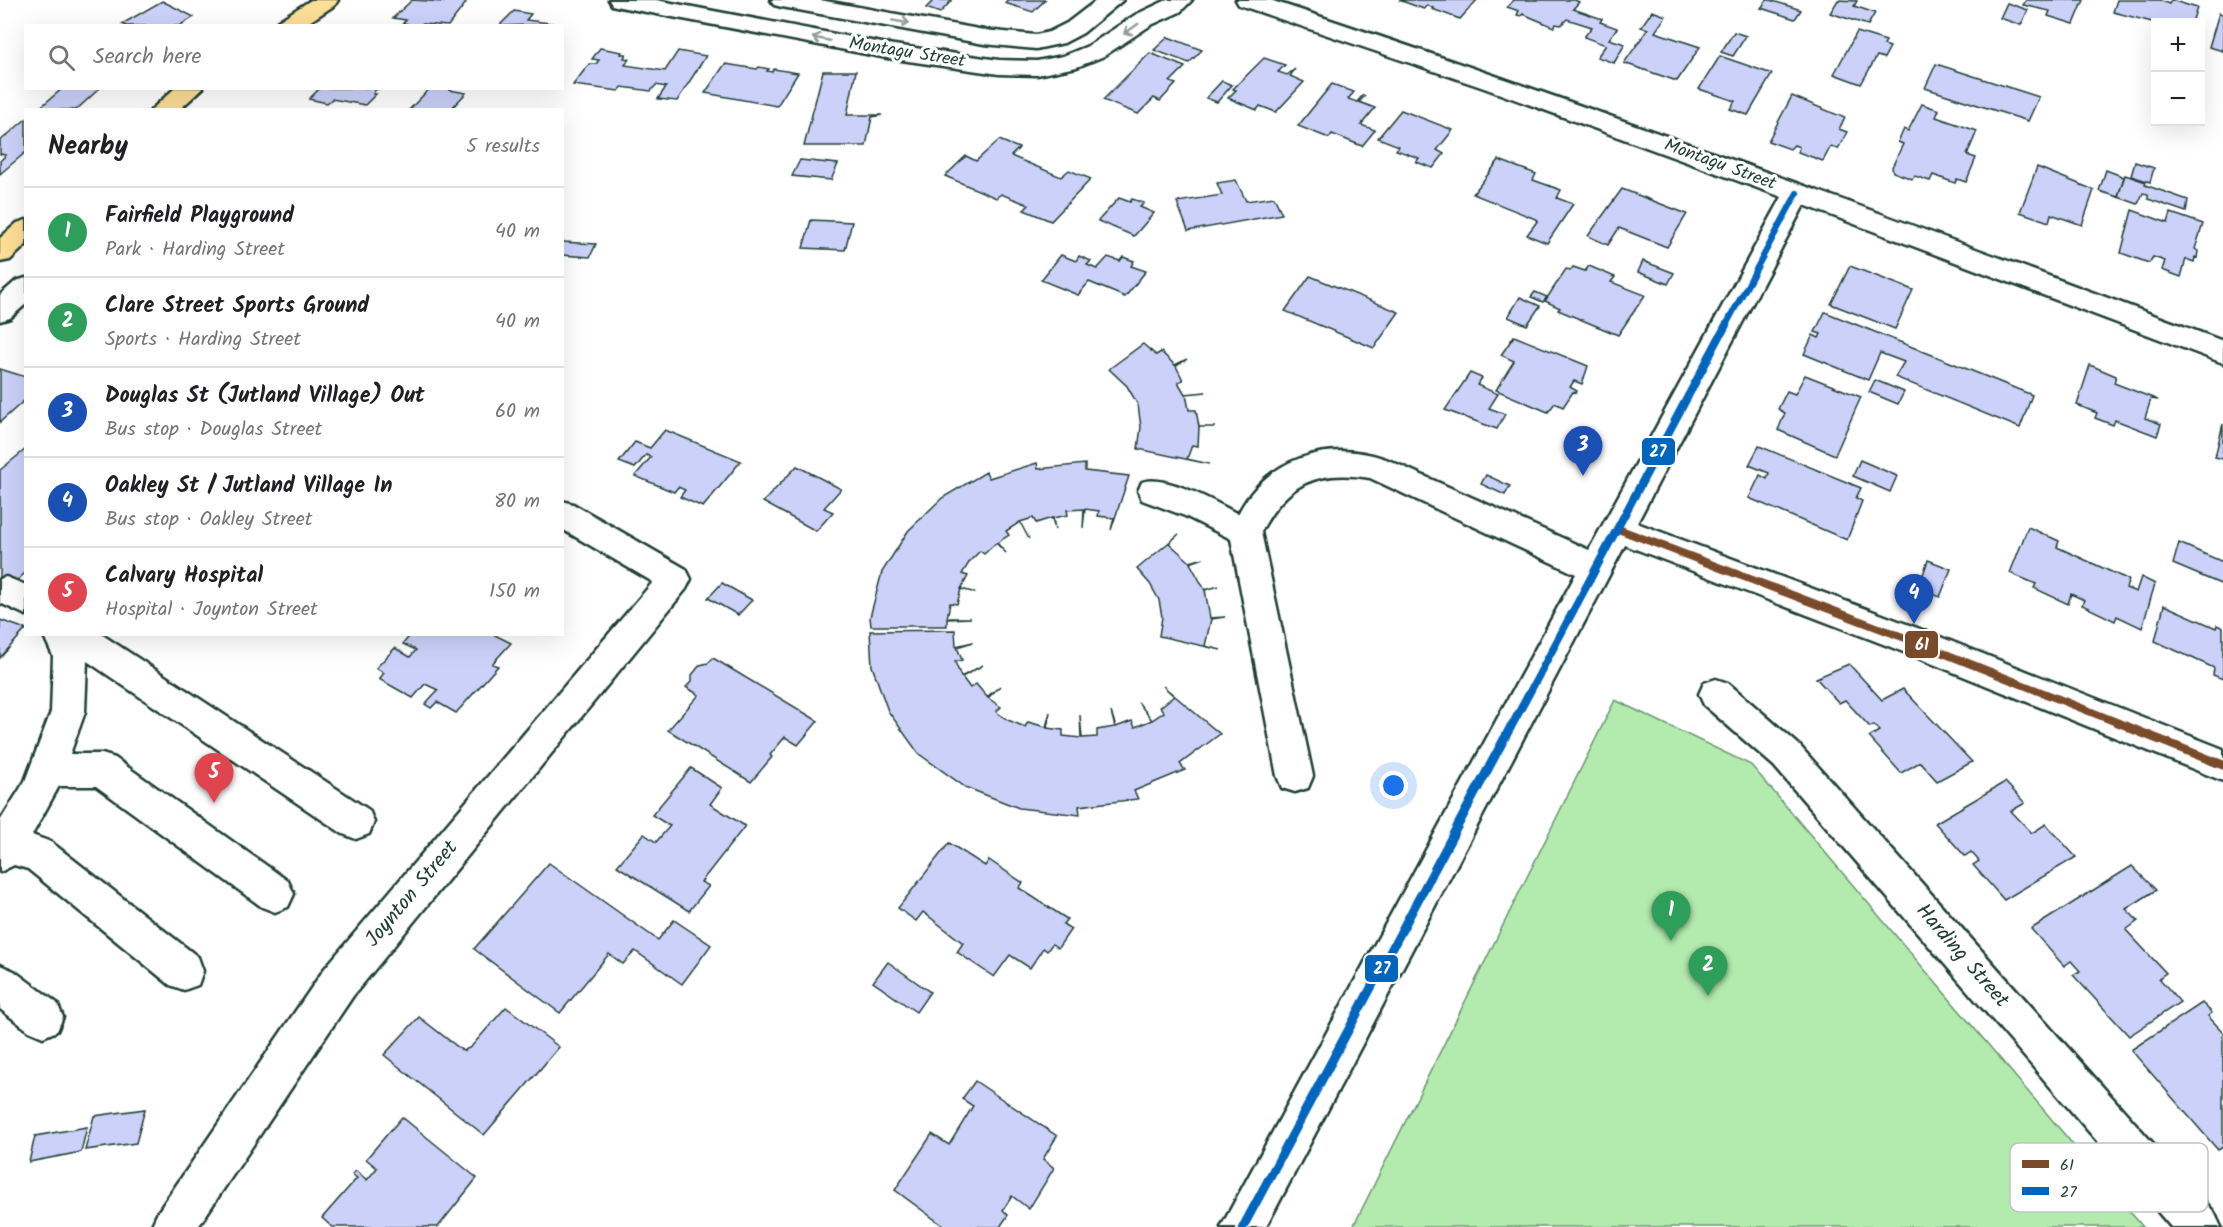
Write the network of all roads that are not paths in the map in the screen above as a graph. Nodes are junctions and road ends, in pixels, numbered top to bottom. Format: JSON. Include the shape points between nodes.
{"nodes":[{"id":1,"x":327,"y":0,"type":"edge"},
{"id":2,"x":620,"y":0,"type":"edge"},
{"id":3,"x":782,"y":0,"type":"edge"},
{"id":4,"x":1112,"y":0,"type":"edge"},
{"id":5,"x":1181,"y":0,"type":"edge"},
{"id":6,"x":1247,"y":0,"type":"edge"},
{"id":7,"x":289,"y":24,"type":"edge"},
{"id":8,"x":188,"y":90,"type":"edge"},
{"id":9,"x":166,"y":108,"type":"edge"},
{"id":10,"x":1797,"y":193,"type":"junction"},
{"id":11,"x":24,"y":232,"type":"edge"},
{"id":12,"x":0,"y":253,"type":"edge"},
{"id":13,"x":24,"y":290,"type":"edge"},
{"id":14,"x":0,"y":312,"type":"edge"},
{"id":15,"x":2223,"y":352,"type":"edge"},
{"id":16,"x":1153,"y":491,"type":"dead end"},
{"id":17,"x":564,"y":514,"type":"edge"},
{"id":18,"x":1618,"y":529,"type":"junction"},
{"id":19,"x":1245,"y":532,"type":"junction"},
{"id":20,"x":1596,"y":568,"type":"junction"},
{"id":21,"x":60,"y":636,"type":"edge"},
{"id":22,"x":75,"y":636,"type":"edge"},
{"id":23,"x":1716,"y":694,"type":"dead end"},
{"id":24,"x":2223,"y":765,"type":"edge"},
{"id":25,"x":47,"y":770,"type":"junction"},
{"id":26,"x":1295,"y":776,"type":"dead end"},
{"id":27,"x":356,"y":822,"type":"dead end"},
{"id":28,"x":3,"y":850,"type":"edge"},
{"id":29,"x":275,"y":894,"type":"dead end"},
{"id":30,"x":184,"y":971,"type":"dead end"},
{"id":31,"x":0,"y":985,"type":"edge"},
{"id":32,"x":43,"y":1017,"type":"dead end"},
{"id":33,"x":2126,"y":1143,"type":"edge"},
{"id":34,"x":2186,"y":1212,"type":"edge"},
{"id":35,"x":173,"y":1227,"type":"edge"},
{"id":36,"x":1243,"y":1227,"type":"edge"},
{"id":37,"x":2199,"y":1227,"type":"edge"}],
"edges":[{"from":1,"to":7,"type":"main road"},
{"from":5,"to":2,"type":"street","name":"Montagu Street","one_way":true,"via":[[1096,51],[1069,62],[1037,68],[999,68],[887,51]]},
{"from":3,"to":4,"type":"street","name":"Montagu Street","one_way":true,"via":[[984,37],[1036,42],[1075,28]]},
{"from":6,"to":10,"type":"street","name":"Montagu Street","via":[[1398,49]]},
{"from":8,"to":9,"type":"main road"},
{"from":10,"to":15,"type":"street","name":"Montagu Street"},
{"from":10,"to":18,"type":"street"},
{"from":11,"to":12,"type":"main road"},
{"from":13,"to":14,"type":"street"},
{"from":16,"to":19,"type":"street"},
{"from":17,"to":35,"type":"street","name":"Joynton Street","via":[[675,579],[339,982]]},
{"from":18,"to":20,"type":"street"},
{"from":18,"to":24,"type":"street"},
{"from":19,"to":20,"type":"street","via":[[1262,500],[1284,481],[1308,467],[1330,462],[1353,463],[1402,478]]},
{"from":19,"to":26,"type":"street"},
{"from":20,"to":36,"type":"street"},
{"from":21,"to":25,"type":"street","via":[[70,656],[68,712]]},
{"from":22,"to":27,"type":"street"},
{"from":23,"to":33,"type":"street","name":"Harding Street","via":[[1786,754]]},
{"from":25,"to":28,"type":"street","via":[[40,789]]},
{"from":25,"to":29,"type":"street","via":[[102,770]]},
{"from":28,"to":30,"type":"street","via":[[38,854]]},
{"from":31,"to":32,"type":"street"},
{"from":34,"to":37,"type":"street","name":"Harding Street"}]}
